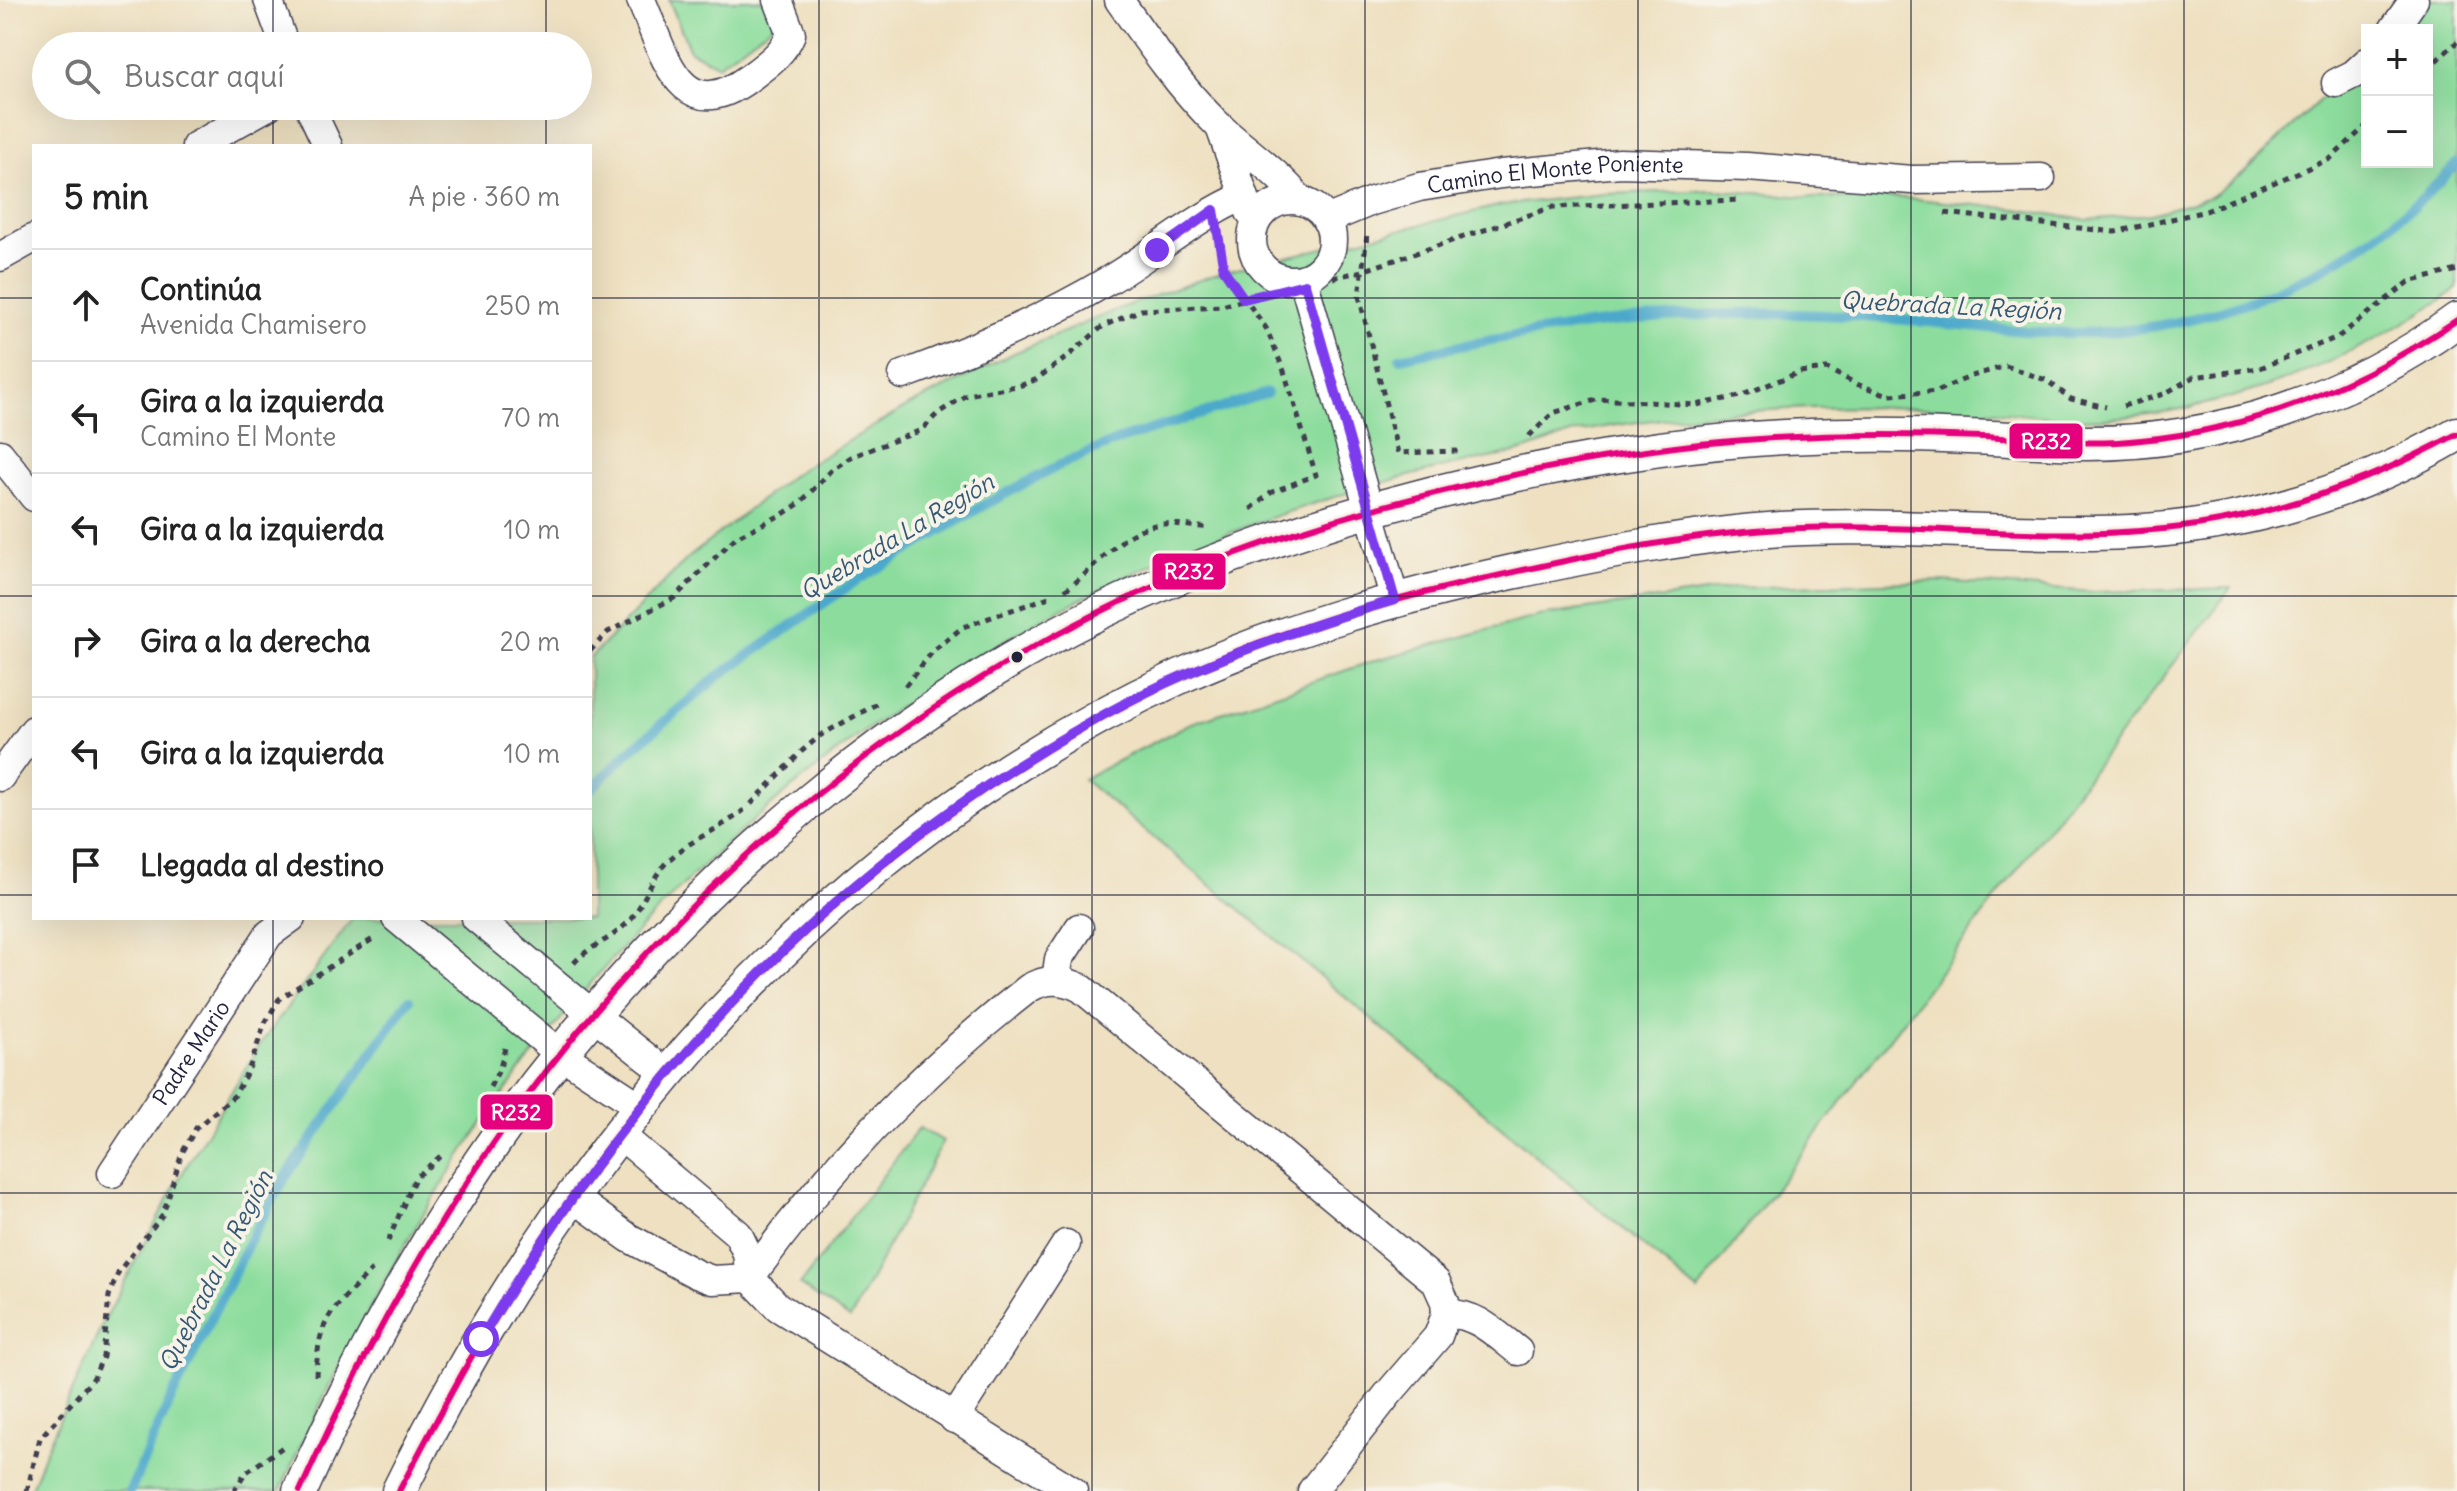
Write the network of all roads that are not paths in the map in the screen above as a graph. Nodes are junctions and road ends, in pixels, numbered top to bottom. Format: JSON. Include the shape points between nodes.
{"nodes":[{"id":1,"x":268,"y":0,"type":"edge"},
{"id":2,"x":641,"y":0,"type":"edge"},
{"id":3,"x":778,"y":0,"type":"edge"},
{"id":4,"x":1119,"y":0,"type":"edge"},
{"id":5,"x":2414,"y":0,"type":"edge"},
{"id":6,"x":2397,"y":24,"type":"edge"},
{"id":7,"x":280,"y":32,"type":"edge"},
{"id":8,"x":2361,"y":68,"type":"edge"},
{"id":9,"x":2336,"y":83,"type":"dead end"},
{"id":10,"x":243,"y":120,"type":"edge"},
{"id":11,"x":316,"y":120,"type":"edge"},
{"id":12,"x":1219,"y":126,"type":"junction"},
{"id":13,"x":200,"y":144,"type":"edge"},
{"id":14,"x":327,"y":144,"type":"edge"},
{"id":15,"x":2041,"y":178,"type":"dead end"},
{"id":16,"x":1244,"y":196,"type":"junction"},
{"id":17,"x":1301,"y":201,"type":"junction"},
{"id":18,"x":1326,"y":220,"type":"junction"},
{"id":19,"x":1253,"y":228,"type":"junction"},
{"id":20,"x":32,"y":239,"type":"edge"},
{"id":21,"x":0,"y":257,"type":"edge"},
{"id":22,"x":1304,"y":282,"type":"junction"},
{"id":23,"x":2457,"y":320,"type":"edge"},
{"id":24,"x":903,"y":375,"type":"dead end"},
{"id":25,"x":2457,"y":434,"type":"edge"},
{"id":26,"x":0,"y":454,"type":"edge"},
{"id":27,"x":32,"y":494,"type":"edge"},
{"id":28,"x":1370,"y":509,"type":"junction"},
{"id":29,"x":1395,"y":600,"type":"junction"},
{"id":30,"x":32,"y":733,"type":"edge"},
{"id":31,"x":0,"y":777,"type":"edge"},
{"id":32,"x":398,"y":920,"type":"edge"},
{"id":33,"x":478,"y":920,"type":"edge"},
{"id":34,"x":277,"y":923,"type":"edge"},
{"id":35,"x":1079,"y":928,"type":"dead end"},
{"id":36,"x":1056,"y":980,"type":"junction"},
{"id":37,"x":592,"y":1016,"type":"junction"},
{"id":38,"x":560,"y":1054,"type":"junction"},
{"id":39,"x":668,"y":1074,"type":"junction"},
{"id":40,"x":641,"y":1107,"type":"junction"},
{"id":41,"x":619,"y":1134,"type":"junction"},
{"id":42,"x":112,"y":1173,"type":"dead end"},
{"id":43,"x":571,"y":1196,"type":"junction"},
{"id":44,"x":1066,"y":1244,"type":"dead end"},
{"id":45,"x":750,"y":1278,"type":"junction"},
{"id":46,"x":1446,"y":1314,"type":"junction"},
{"id":47,"x":1518,"y":1351,"type":"dead end"},
{"id":48,"x":954,"y":1419,"type":"junction"},
{"id":49,"x":300,"y":1491,"type":"edge"},
{"id":50,"x":399,"y":1491,"type":"edge"},
{"id":51,"x":1073,"y":1491,"type":"edge"},
{"id":52,"x":1312,"y":1491,"type":"edge"}],
"edges":[{"from":1,"to":7,"type":"street"},
{"from":2,"to":3,"type":"street","via":[[672,71],[690,91],[713,97],[733,90],[786,47],[791,34]]},
{"from":4,"to":12,"type":"street"},
{"from":5,"to":6,"type":"street"},
{"from":8,"to":9,"type":"street"},
{"from":10,"to":13,"type":"street"},
{"from":11,"to":14,"type":"street"},
{"from":12,"to":16,"type":"street"},
{"from":12,"to":17,"type":"street","via":[[1274,170]]},
{"from":15,"to":18,"type":"street","name":"Camino El Monte Poniente","via":[[1912,180],[1620,163],[1419,187]]},
{"from":16,"to":19,"type":"street"},
{"from":16,"to":24,"type":"street","via":[[1035,320]]},
{"from":17,"to":18,"type":"street"},
{"from":17,"to":19,"type":"street","via":[[1273,204]]},
{"from":18,"to":22,"type":"street","via":[[1330,251]]},
{"from":19,"to":22,"type":"street","via":[[1253,251],[1266,270]]},
{"from":20,"to":21,"type":"street"},
{"from":22,"to":28,"type":"street"},
{"from":23,"to":28,"type":"street","via":[[2404,356],[2314,398],[2259,418],[2185,435],[2092,443],[1909,435],[1722,441],[1563,465]]},
{"from":25,"to":29,"type":"street","via":[[2347,487],[2298,504],[2195,525],[2093,533],[1887,526],[1769,530],[1662,543]]},
{"from":26,"to":27,"type":"street"},
{"from":28,"to":29,"type":"street"},
{"from":28,"to":37,"type":"street","via":[[1159,584],[1056,634],[949,699],[873,752],[766,839],[667,934]]},
{"from":29,"to":39,"type":"street","via":[[1299,629],[1181,676],[1000,777],[846,890],[755,976]]},
{"from":30,"to":31,"type":"street"},
{"from":32,"to":38,"type":"street"},
{"from":33,"to":37,"type":"street"},
{"from":34,"to":42,"type":"street","name":"Padre Mario"},
{"from":35,"to":36,"type":"street","via":[[1059,959]]},
{"from":36,"to":45,"type":"street","via":[[1029,988],[902,1099],[776,1241]]},
{"from":36,"to":46,"type":"street","via":[[1081,988],[1436,1282]]},
{"from":37,"to":38,"type":"street"},
{"from":37,"to":39,"type":"street"},
{"from":38,"to":40,"type":"street"},
{"from":38,"to":49,"type":"street","via":[[494,1145],[409,1279],[363,1359]]},
{"from":39,"to":40,"type":"street"},
{"from":40,"to":41,"type":"street"},
{"from":41,"to":43,"type":"street"},
{"from":41,"to":45,"type":"street","via":[[738,1234]]},
{"from":43,"to":45,"type":"street","via":[[629,1238],[696,1274],[712,1280]]},
{"from":43,"to":50,"type":"street","via":[[461,1372]]},
{"from":44,"to":48,"type":"street"},
{"from":45,"to":48,"type":"street","via":[[778,1307]]},
{"from":46,"to":47,"type":"street","via":[[1474,1318]]},
{"from":46,"to":52,"type":"street","via":[[1438,1336]]},
{"from":48,"to":51,"type":"street"}]}
